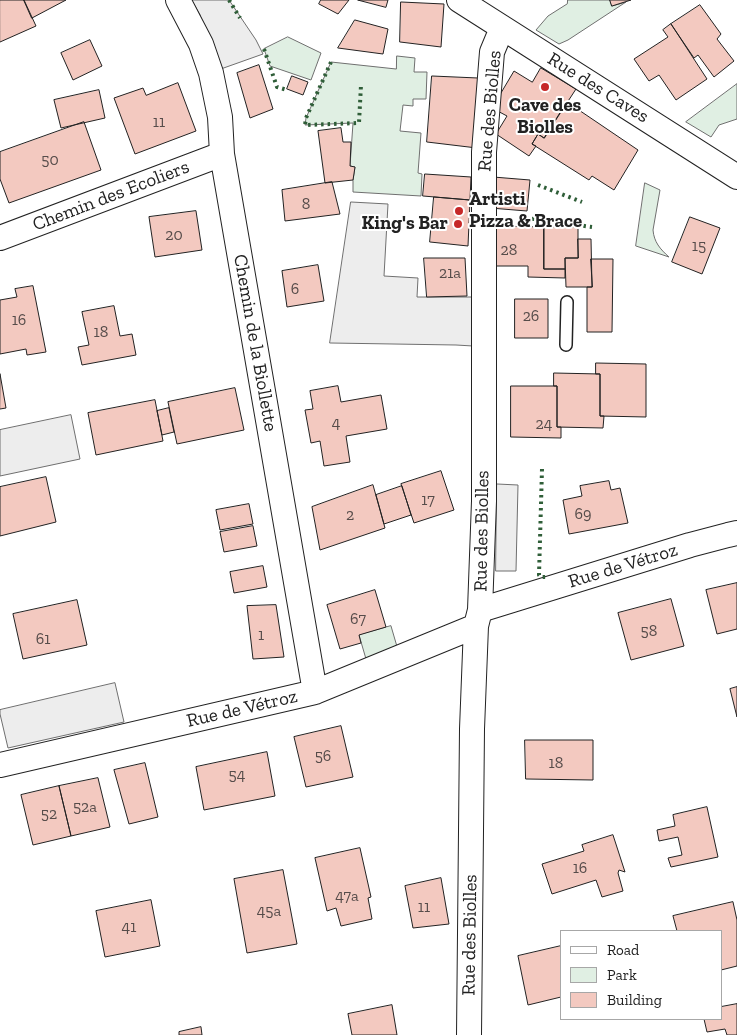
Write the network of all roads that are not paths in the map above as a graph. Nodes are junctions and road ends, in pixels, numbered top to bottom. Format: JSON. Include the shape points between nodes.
{"nodes":[{"id":1,"x":178,"y":0,"type":"edge"},
{"id":2,"x":459,"y":0,"type":"edge"},
{"id":3,"x":502,"y":28,"type":"junction"},
{"id":4,"x":222,"y":154,"type":"junction"},
{"id":5,"x":737,"y":177,"type":"edge"},
{"id":6,"x":0,"y":238,"type":"edge"},
{"id":7,"x":567,"y":302,"type":"dead end"},
{"id":8,"x":566,"y":345,"type":"dead end"},
{"id":9,"x":737,"y":534,"type":"edge"},
{"id":10,"x":478,"y":618,"type":"junction"},
{"id":11,"x":315,"y":692,"type":"junction"},
{"id":12,"x":0,"y":765,"type":"edge"},
{"id":13,"x":469,"y":1035,"type":"edge"}],
"edges":[{"from":1,"to":4,"type":"street","name":"Chemin de la Biollette","via":[[211,73],[220,117]]},
{"from":2,"to":3,"type":"street","name":"Rue des Caves"},
{"from":3,"to":5,"type":"street","name":"Rue des Caves"},
{"from":3,"to":10,"type":"street","name":"Rue des Biolles","via":[[492,52],[484,152],[484,501]]},
{"from":4,"to":6,"type":"street","name":"Chemin des Ecoliers"},
{"from":4,"to":11,"type":"street","name":"Chemin de la Biollette"},
{"from":7,"to":8,"type":"lane"},
{"from":9,"to":10,"type":"street","name":"Rue de Vétroz","via":[[682,548]]},
{"from":10,"to":11,"type":"street","name":"Rue de Vétroz"},
{"from":10,"to":13,"type":"street","name":"Rue des Biolles","via":[[472,729]]},
{"from":11,"to":12,"type":"street","name":"Rue de Vétroz"}]}
